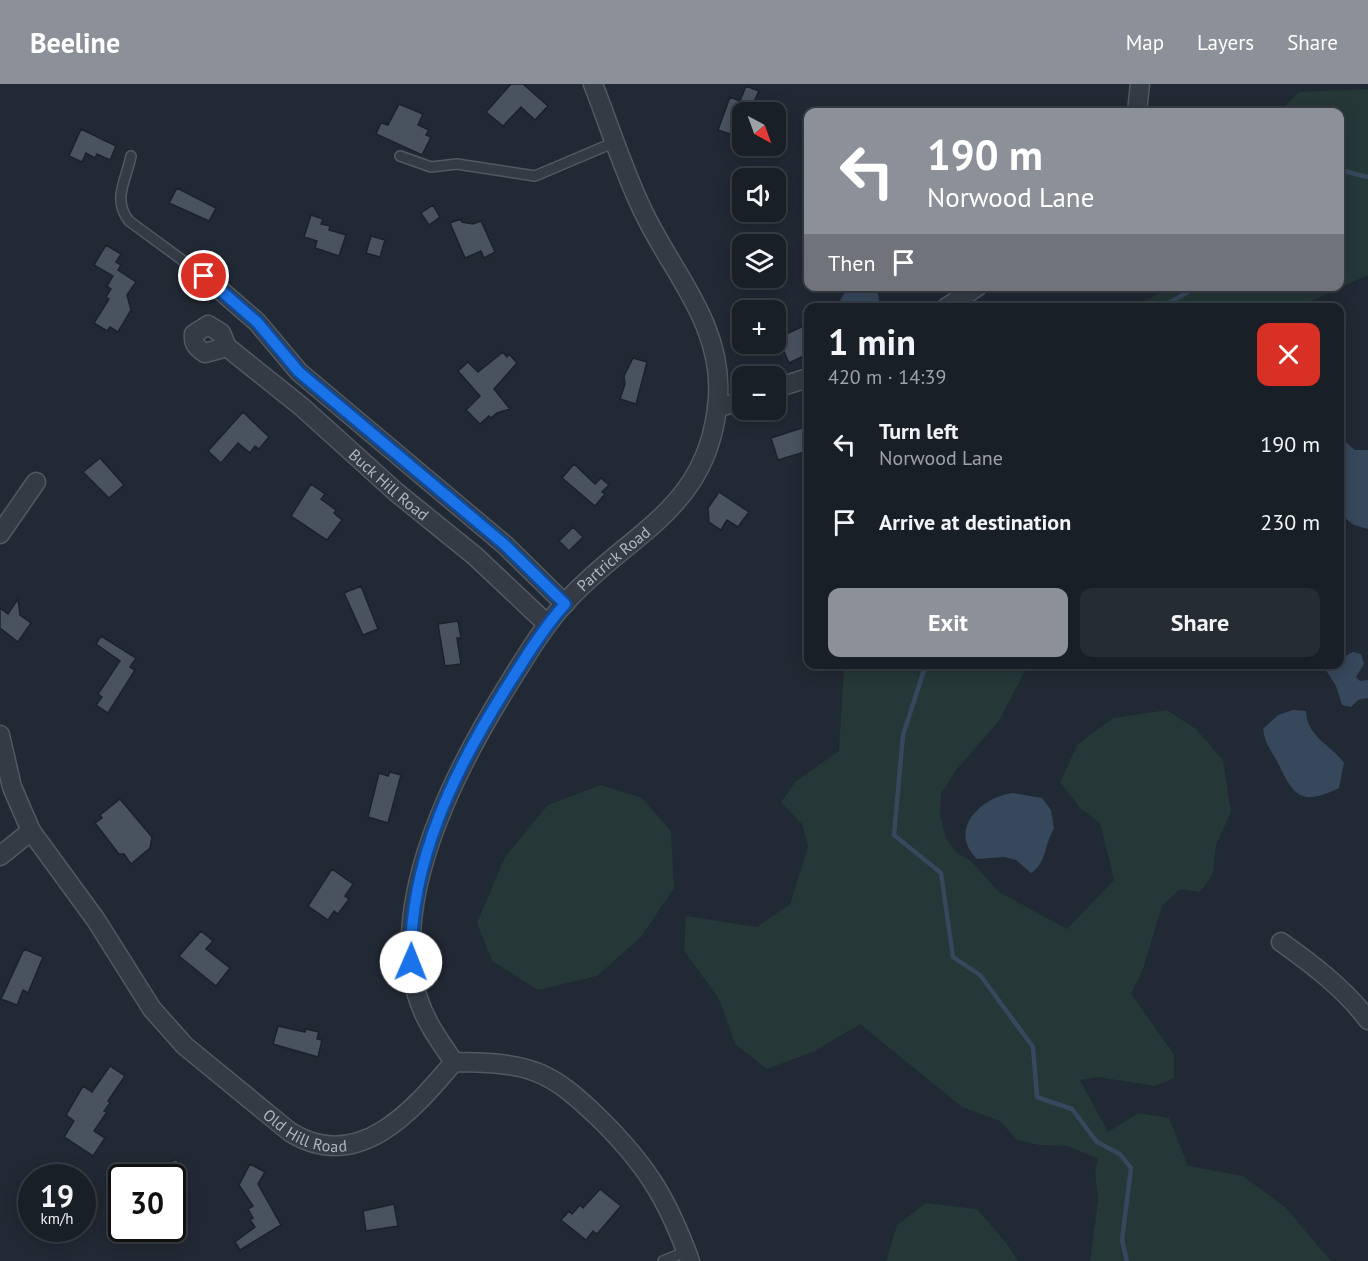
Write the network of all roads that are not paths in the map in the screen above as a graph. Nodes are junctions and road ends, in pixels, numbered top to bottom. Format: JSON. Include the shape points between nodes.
{"nodes":[{"id":1,"x":592,"y":84,"type":"edge"},
{"id":2,"x":1140,"y":84,"type":"edge"},
{"id":3,"x":1137,"y":108,"type":"edge"},
{"id":4,"x":615,"y":142,"type":"junction"},
{"id":5,"x":131,"y":156,"type":"dead end"},
{"id":6,"x":400,"y":156,"type":"dead end"},
{"id":7,"x":204,"y":276,"type":"joint"},
{"id":8,"x":971,"y":291,"type":"edge"},
{"id":9,"x":953,"y":303,"type":"edge"},
{"id":10,"x":227,"y":347,"type":"dead end"},
{"id":11,"x":804,"y":379,"type":"edge"},
{"id":12,"x":786,"y":385,"type":"edge"},
{"id":13,"x":732,"y":404,"type":"edge"},
{"id":14,"x":717,"y":407,"type":"junction"},
{"id":15,"x":36,"y":482,"type":"dead end"},
{"id":16,"x":0,"y":534,"type":"edge"},
{"id":17,"x":565,"y":604,"type":"junction"},
{"id":18,"x":547,"y":624,"type":"junction"},
{"id":19,"x":0,"y":735,"type":"edge"},
{"id":20,"x":31,"y":831,"type":"junction"},
{"id":21,"x":0,"y":856,"type":"edge"},
{"id":22,"x":1281,"y":942,"type":"dead end"},
{"id":23,"x":1368,"y":1020,"type":"edge"},
{"id":24,"x":454,"y":1062,"type":"junction"},
{"id":25,"x":689,"y":1256,"type":"edge"},
{"id":26,"x":663,"y":1261,"type":"edge"}],
"edges":[{"from":1,"to":4,"type":"street","name":"Partrick Road"},
{"from":2,"to":3,"type":"street"},
{"from":4,"to":6,"type":"lane","via":[[536,176],[457,164],[431,167]]},
{"from":4,"to":14,"type":"street","name":"Partrick Road","via":[[643,212],[689,288],[706,325],[716,361]]},
{"from":5,"to":7,"type":"lane","via":[[120,197],[122,211],[129,221]]},
{"from":7,"to":17,"type":"street","via":[[257,322],[299,372],[505,545]]},
{"from":8,"to":9,"type":"street"},
{"from":10,"to":18,"type":"street","name":"Buck Hill Road","via":[[475,556]]},
{"from":11,"to":12,"type":"street"},
{"from":13,"to":14,"type":"street"},
{"from":14,"to":17,"type":"street","name":"Partrick Road","via":[[702,459],[679,499],[650,530]]},
{"from":15,"to":16,"type":"street"},
{"from":17,"to":18,"type":"street","name":"Partrick Road"},
{"from":18,"to":24,"type":"street","name":"Partrick Road","via":[[456,775],[421,881],[412,934],[413,978],[427,1021]]},
{"from":19,"to":20,"type":"street","name":"Old Hill Road","via":[[12,788]]},
{"from":20,"to":21,"type":"street"},
{"from":20,"to":24,"type":"street","name":"Old Hill Road","via":[[168,1029],[297,1136],[318,1144],[336,1145],[381,1132],[410,1113]]},
{"from":22,"to":23,"type":"street","via":[[1311,963]]},
{"from":24,"to":25,"type":"street","via":[[521,1067],[551,1078],[576,1096],[650,1174]]},
{"from":25,"to":26,"type":"lane"}]}
